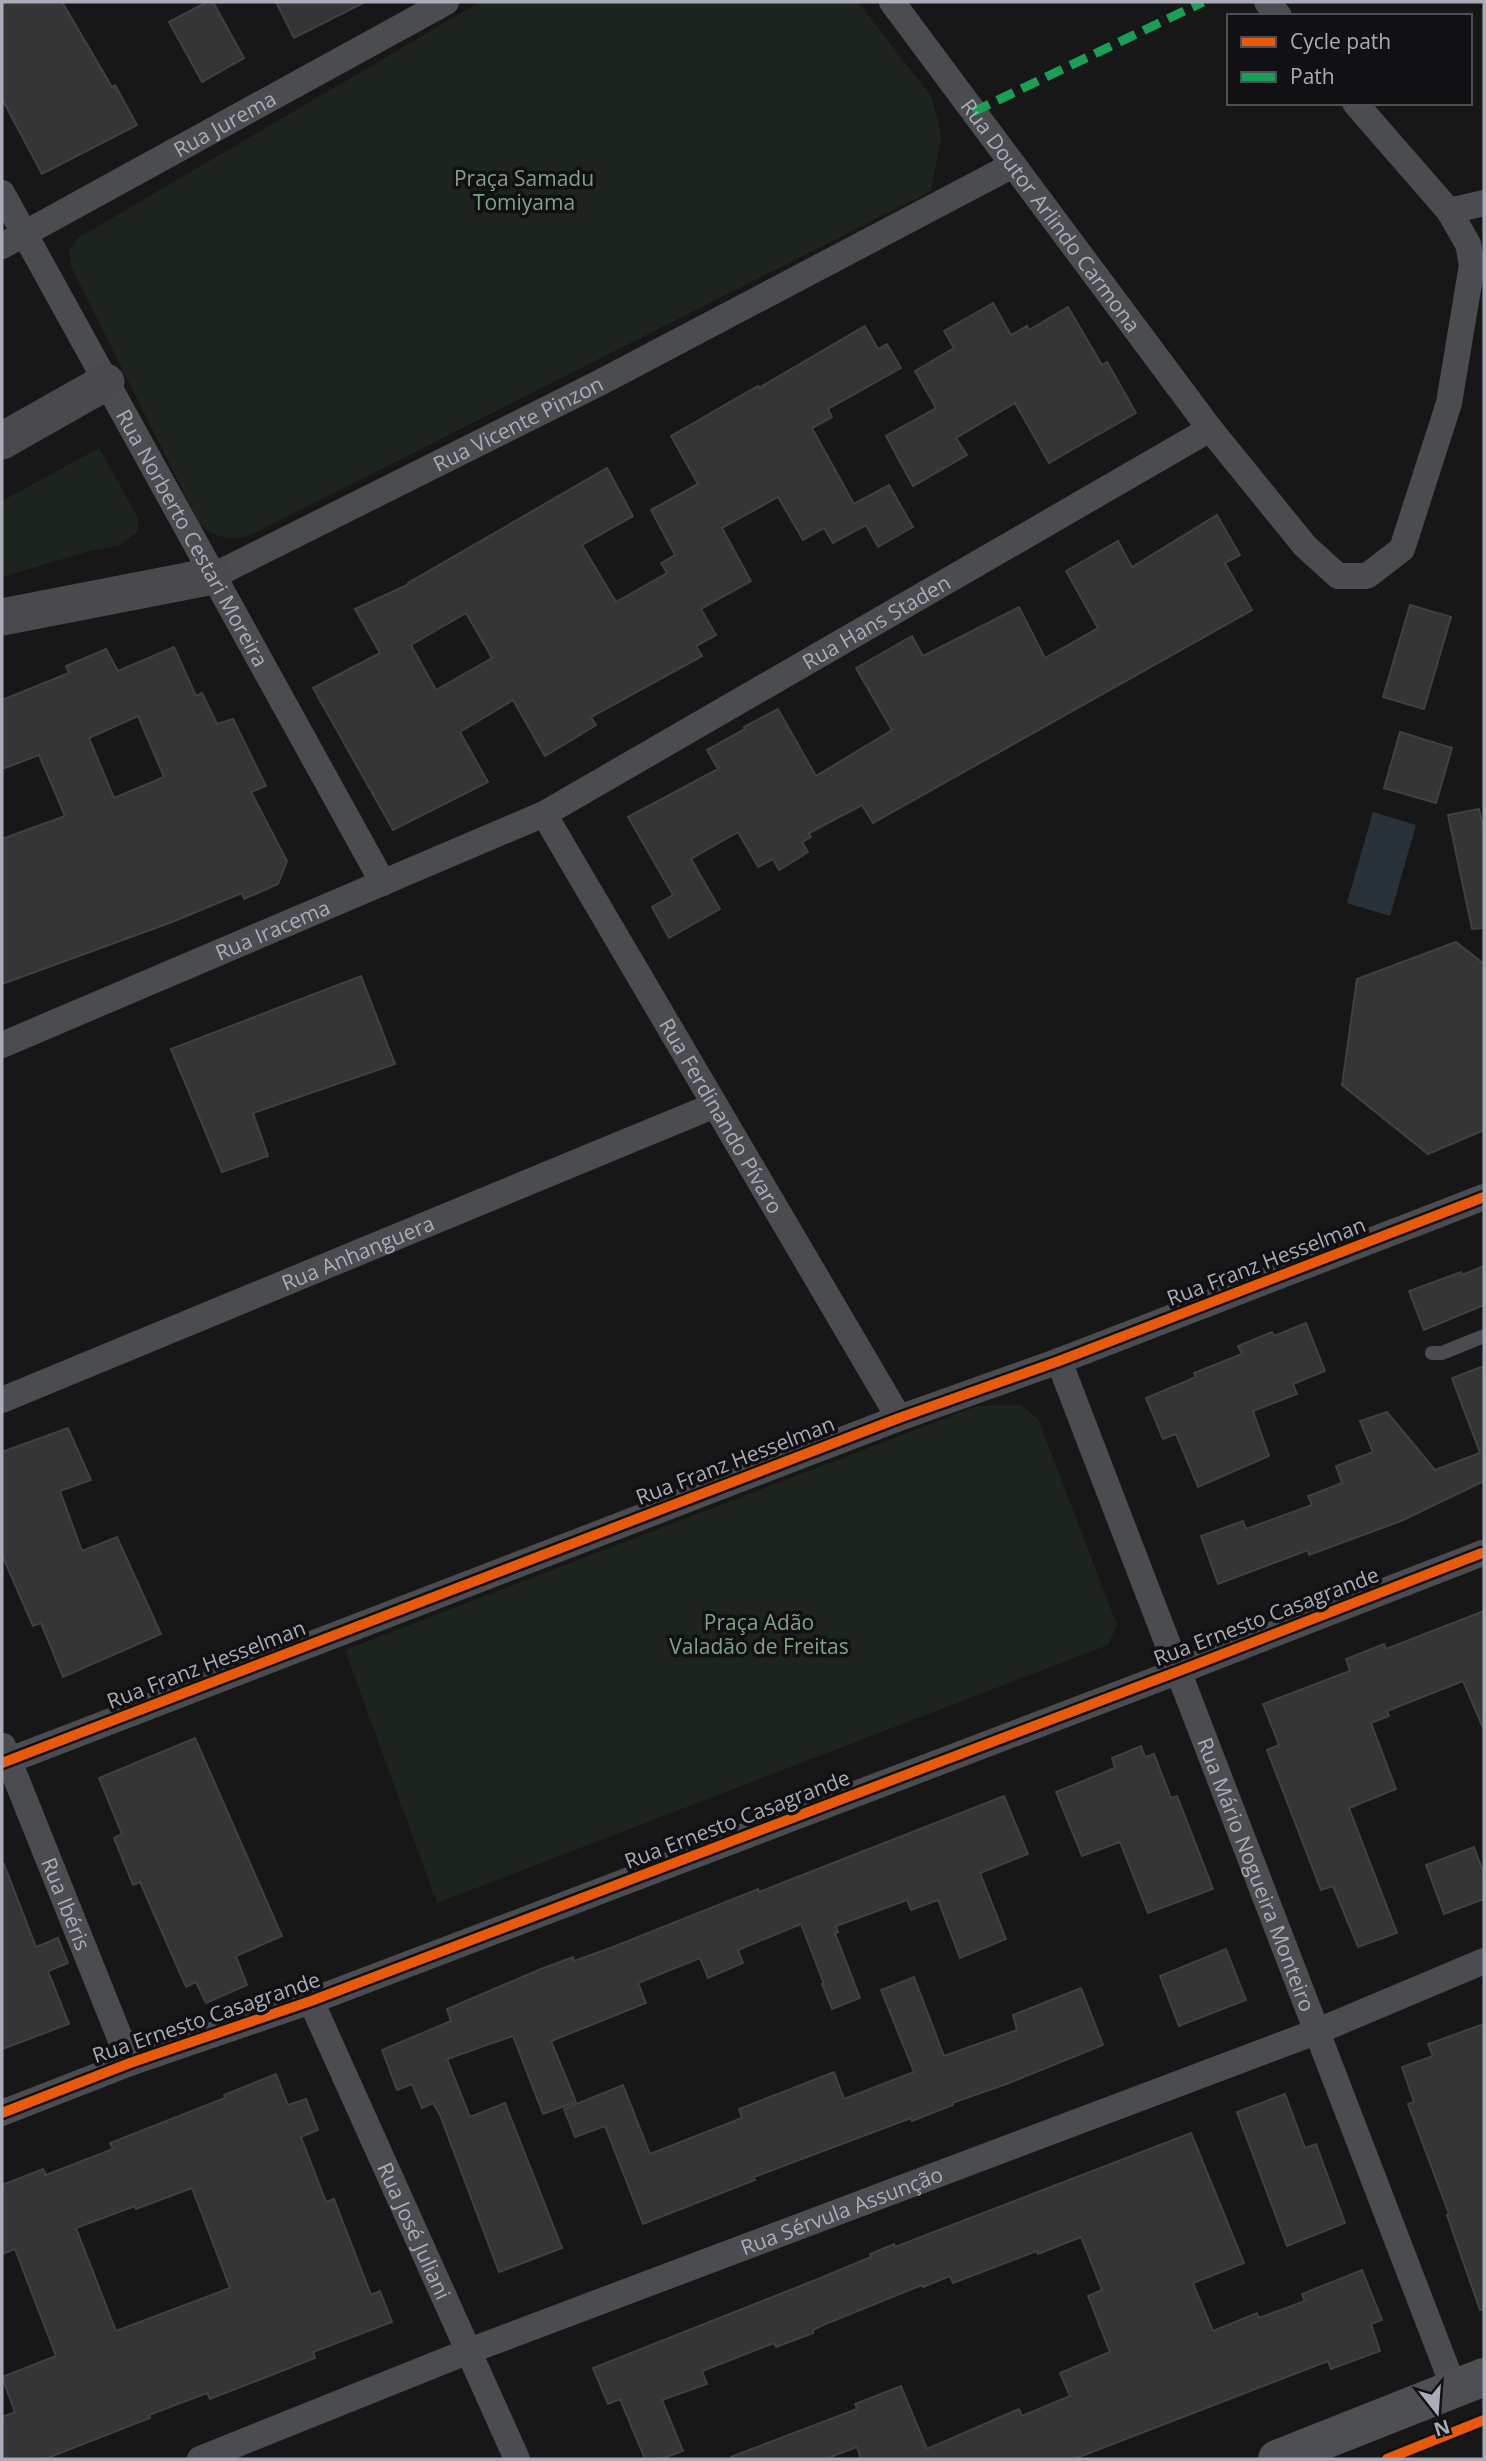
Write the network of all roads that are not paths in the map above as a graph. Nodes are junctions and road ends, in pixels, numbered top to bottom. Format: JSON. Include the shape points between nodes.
{"nodes":[{"id":1,"x":892,"y":2,"type":"edge"},
{"id":2,"x":431,"y":6,"type":"edge"},
{"id":3,"x":1357,"y":105,"type":"edge"},
{"id":4,"x":1013,"y":165,"type":"junction"},
{"id":5,"x":2,"y":193,"type":"edge"},
{"id":6,"x":1484,"y":204,"type":"edge"},
{"id":7,"x":1449,"y":212,"type":"junction"},
{"id":8,"x":13,"y":239,"type":"edge"},
{"id":9,"x":106,"y":382,"type":"junction"},
{"id":10,"x":1209,"y":429,"type":"junction"},
{"id":11,"x":2,"y":441,"type":"edge"},
{"id":12,"x":213,"y":576,"type":"junction"},
{"id":13,"x":2,"y":617,"type":"edge"},
{"id":14,"x":544,"y":814,"type":"junction"},
{"id":15,"x":383,"y":883,"type":"junction"},
{"id":16,"x":2,"y":1045,"type":"edge"},
{"id":17,"x":715,"y":1105,"type":"junction"},
{"id":18,"x":1484,"y":1197,"type":"edge"},
{"id":19,"x":1484,"y":1336,"type":"edge"},
{"id":20,"x":1432,"y":1353,"type":"dead end"},
{"id":21,"x":1059,"y":1361,"type":"junction"},
{"id":22,"x":2,"y":1400,"type":"edge"},
{"id":23,"x":899,"y":1418,"type":"junction"},
{"id":24,"x":1482,"y":1553,"type":"dead end"},
{"id":25,"x":1179,"y":1671,"type":"junction"},
{"id":26,"x":4,"y":1756,"type":"edge"},
{"id":27,"x":1484,"y":1961,"type":"edge"},
{"id":28,"x":311,"y":2001,"type":"junction"},
{"id":29,"x":1318,"y":2031,"type":"junction"},
{"id":30,"x":130,"y":2063,"type":"junction"},
{"id":31,"x":2,"y":2113,"type":"edge"},
{"id":32,"x":469,"y":2351,"type":"junction"},
{"id":33,"x":1469,"y":2383,"type":"edge"},
{"id":34,"x":200,"y":2459,"type":"edge"},
{"id":35,"x":517,"y":2459,"type":"edge"},
{"id":36,"x":1277,"y":2459,"type":"edge"}],
"edges":[{"from":1,"to":4,"type":"street","name":"Rua Doutor Arlindo Carmona"},
{"from":2,"to":8,"type":"street","name":"Rua Jurema"},
{"from":3,"to":7,"type":"street","name":"Rua Doutor Arlindo Carmona"},
{"from":4,"to":10,"type":"street","name":"Rua Doutor Arlindo Carmona"},
{"from":4,"to":12,"type":"street","name":"Rua Vicente Pinzon","via":[[603,381]]},
{"from":5,"to":8,"type":"street","name":"Rua Norberto Cestari Moreira"},
{"from":6,"to":7,"type":"street"},
{"from":7,"to":10,"type":"street","name":"Rua Doutor Arlindo Carmona","via":[[1468,244],[1472,265],[1449,403],[1402,549],[1367,576],[1338,576],[1305,545]]},
{"from":8,"to":9,"type":"street","name":"Rua Norberto Cestari Moreira"},
{"from":9,"to":11,"type":"street"},
{"from":9,"to":12,"type":"street","name":"Rua Norberto Cestari Moreira"},
{"from":10,"to":14,"type":"street","name":"Rua Hans Staden"},
{"from":12,"to":13,"type":"street","name":"Rua Vicente Pinzon"},
{"from":12,"to":15,"type":"street","name":"Rua Norberto Cestari Moreira"},
{"from":14,"to":15,"type":"street","name":"Rua Iracema"},
{"from":14,"to":17,"type":"street","name":"Rua Ferdinando Pívaro"},
{"from":15,"to":16,"type":"street","name":"Rua Iracema"},
{"from":17,"to":22,"type":"street","name":"Rua Anhanguera"},
{"from":17,"to":23,"type":"street","name":"Rua Ferdinando Pívaro"},
{"from":18,"to":21,"type":"street","name":"Rua Franz Hesselman"},
{"from":19,"to":20,"type":"lane"},
{"from":21,"to":23,"type":"street","name":"Rua Franz Hesselman"},
{"from":21,"to":25,"type":"street","name":"Rua Mário Nogueira Monteiro"},
{"from":23,"to":26,"type":"street","name":"Rua Franz Hesselman"},
{"from":24,"to":25,"type":"street","name":"Rua Ernesto Casagrande"},
{"from":25,"to":28,"type":"street","name":"Rua Ernesto Casagrande"},
{"from":25,"to":29,"type":"street","name":"Rua Mário Nogueira Monteiro"},
{"from":26,"to":30,"type":"street","name":"Rua Ibéris"},
{"from":27,"to":29,"type":"street","name":"Rua Sérvula Assunção"},
{"from":28,"to":30,"type":"street","name":"Rua Ernesto Casagrande"},
{"from":28,"to":32,"type":"street","name":"Rua José Juliani"},
{"from":29,"to":32,"type":"street","name":"Rua Sérvula Assunção"},
{"from":29,"to":33,"type":"street","name":"Rua Mário Nogueira Monteiro"},
{"from":30,"to":31,"type":"street","name":"Rua Ernesto Casagrande"},
{"from":32,"to":34,"type":"street","name":"Rua Sérvula Assunção"},
{"from":32,"to":35,"type":"street","name":"Rua José Juliani"},
{"from":33,"to":36,"type":"main road"}]}
